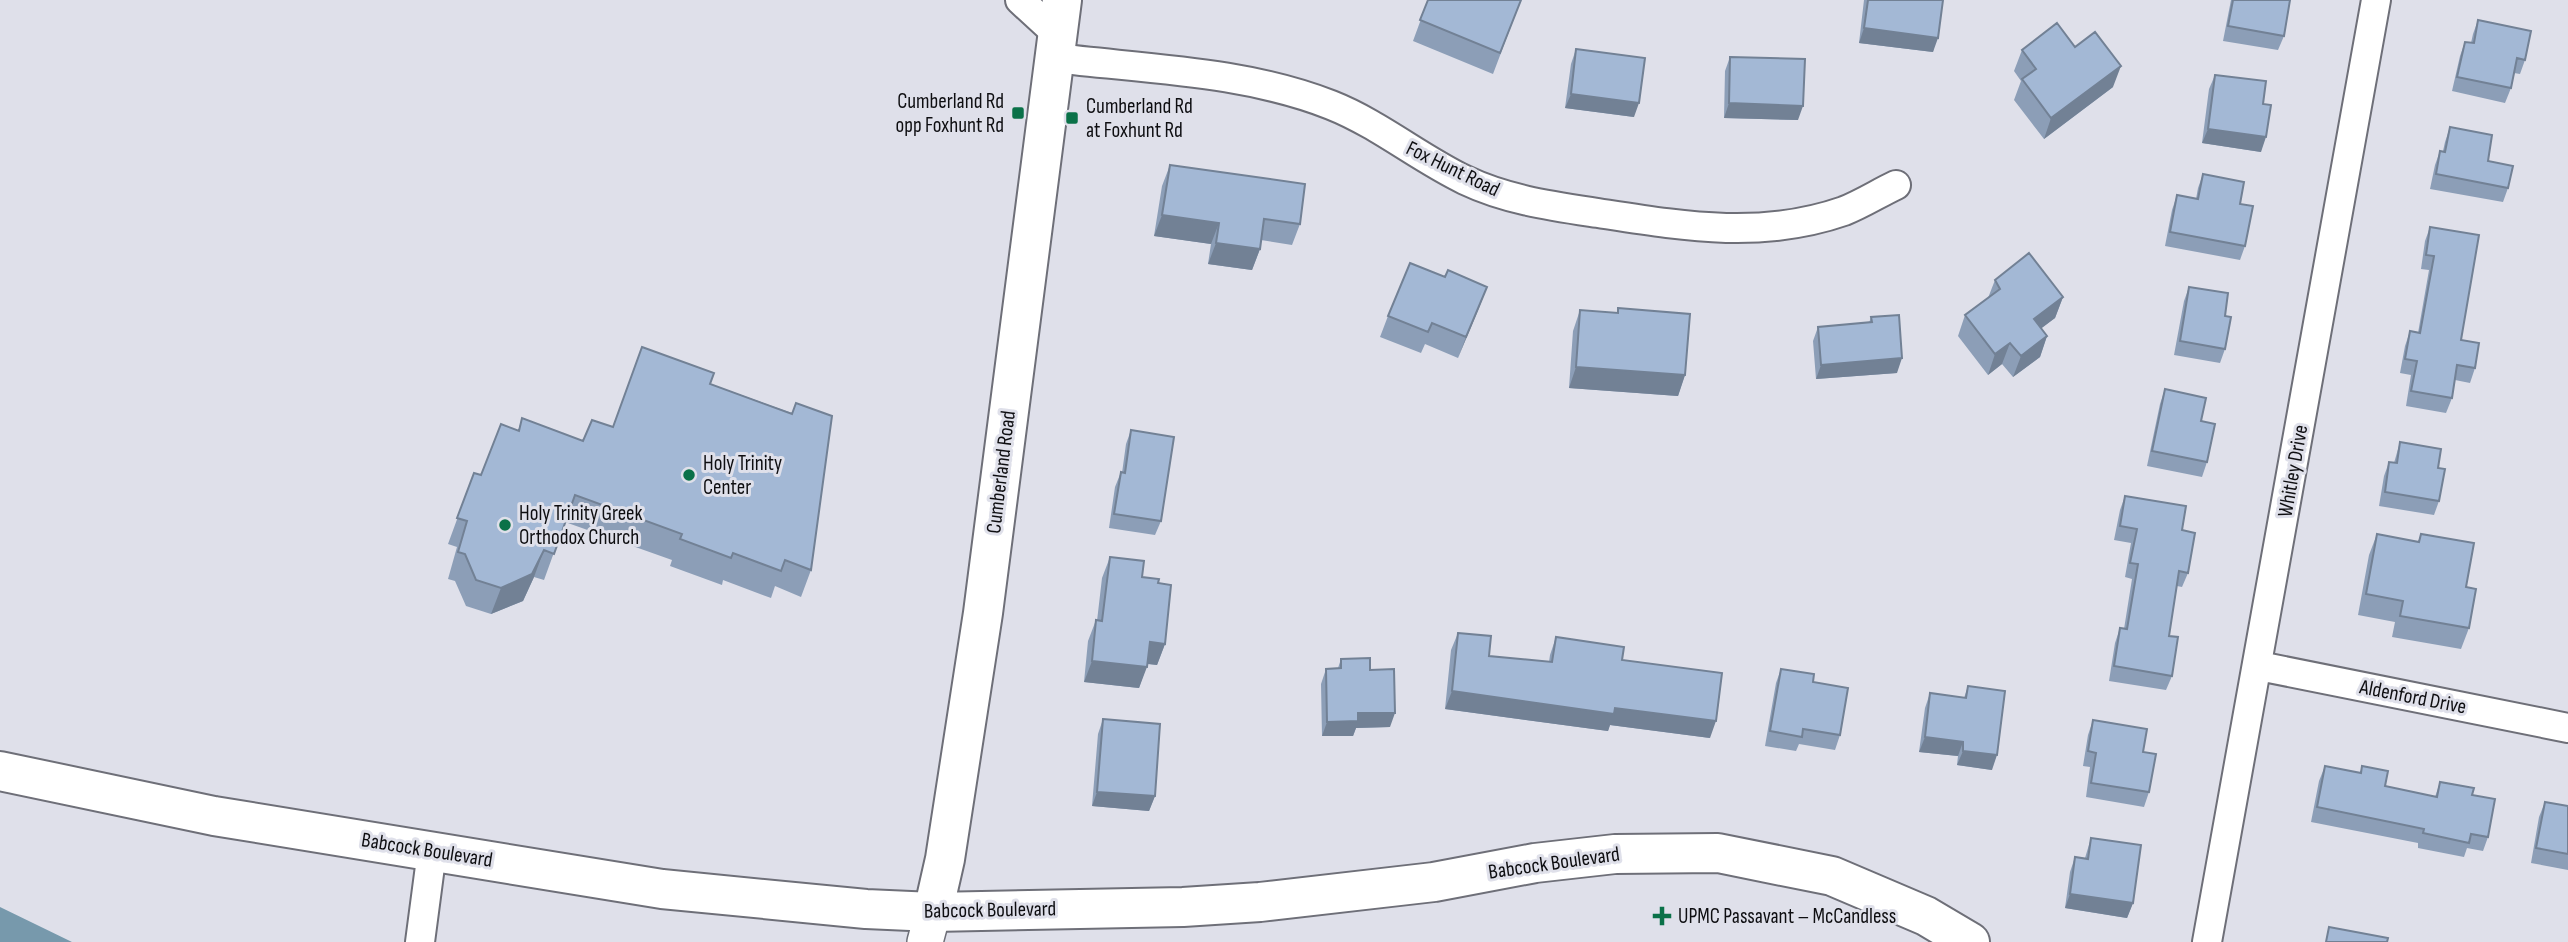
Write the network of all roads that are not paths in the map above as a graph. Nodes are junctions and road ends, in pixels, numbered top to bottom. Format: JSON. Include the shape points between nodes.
{"nodes":[{"id":1,"x":1020,"y":0,"type":"edge"},
{"id":2,"x":2376,"y":0,"type":"edge"},
{"id":3,"x":1058,"y":31,"type":"edge"},
{"id":4,"x":1896,"y":185,"type":"dead end"},
{"id":5,"x":2259,"y":666,"type":"junction"},
{"id":6,"x":2568,"y":728,"type":"edge"},
{"id":7,"x":0,"y":771,"type":"edge"},
{"id":8,"x":432,"y":851,"type":"junction"},
{"id":9,"x":929,"y":927,"type":"edge"},
{"id":10,"x":421,"y":942,"type":"edge"},
{"id":11,"x":1970,"y":942,"type":"edge"},
{"id":12,"x":2207,"y":942,"type":"edge"}],
"edges":[{"from":1,"to":3,"type":"street"},
{"from":2,"to":5,"type":"street","name":"Whitley Drive"},
{"from":3,"to":4,"type":"street","name":"Fox Hunt Road","via":[[1331,105],[1427,160],[1489,191],[1522,201],[1682,226],[1758,229],[1845,210]]},
{"from":3,"to":9,"type":"main road","name":"Cumberland Road","via":[[983,613],[945,859]]},
{"from":5,"to":6,"type":"street","name":"Aldenford Drive"},
{"from":5,"to":12,"type":"street","name":"Whitley Drive"},
{"from":7,"to":8,"type":"main road","name":"Babcock Boulevard","via":[[214,816]]},
{"from":8,"to":9,"type":"main road","name":"Babcock Boulevard","via":[[662,889],[801,903]]},
{"from":8,"to":10,"type":"street"},
{"from":9,"to":11,"type":"main road","name":"Babcock Boulevard","via":[[1260,902],[1434,882],[1535,863],[1673,851],[1718,853],[1832,876],[1926,916]]}]}
